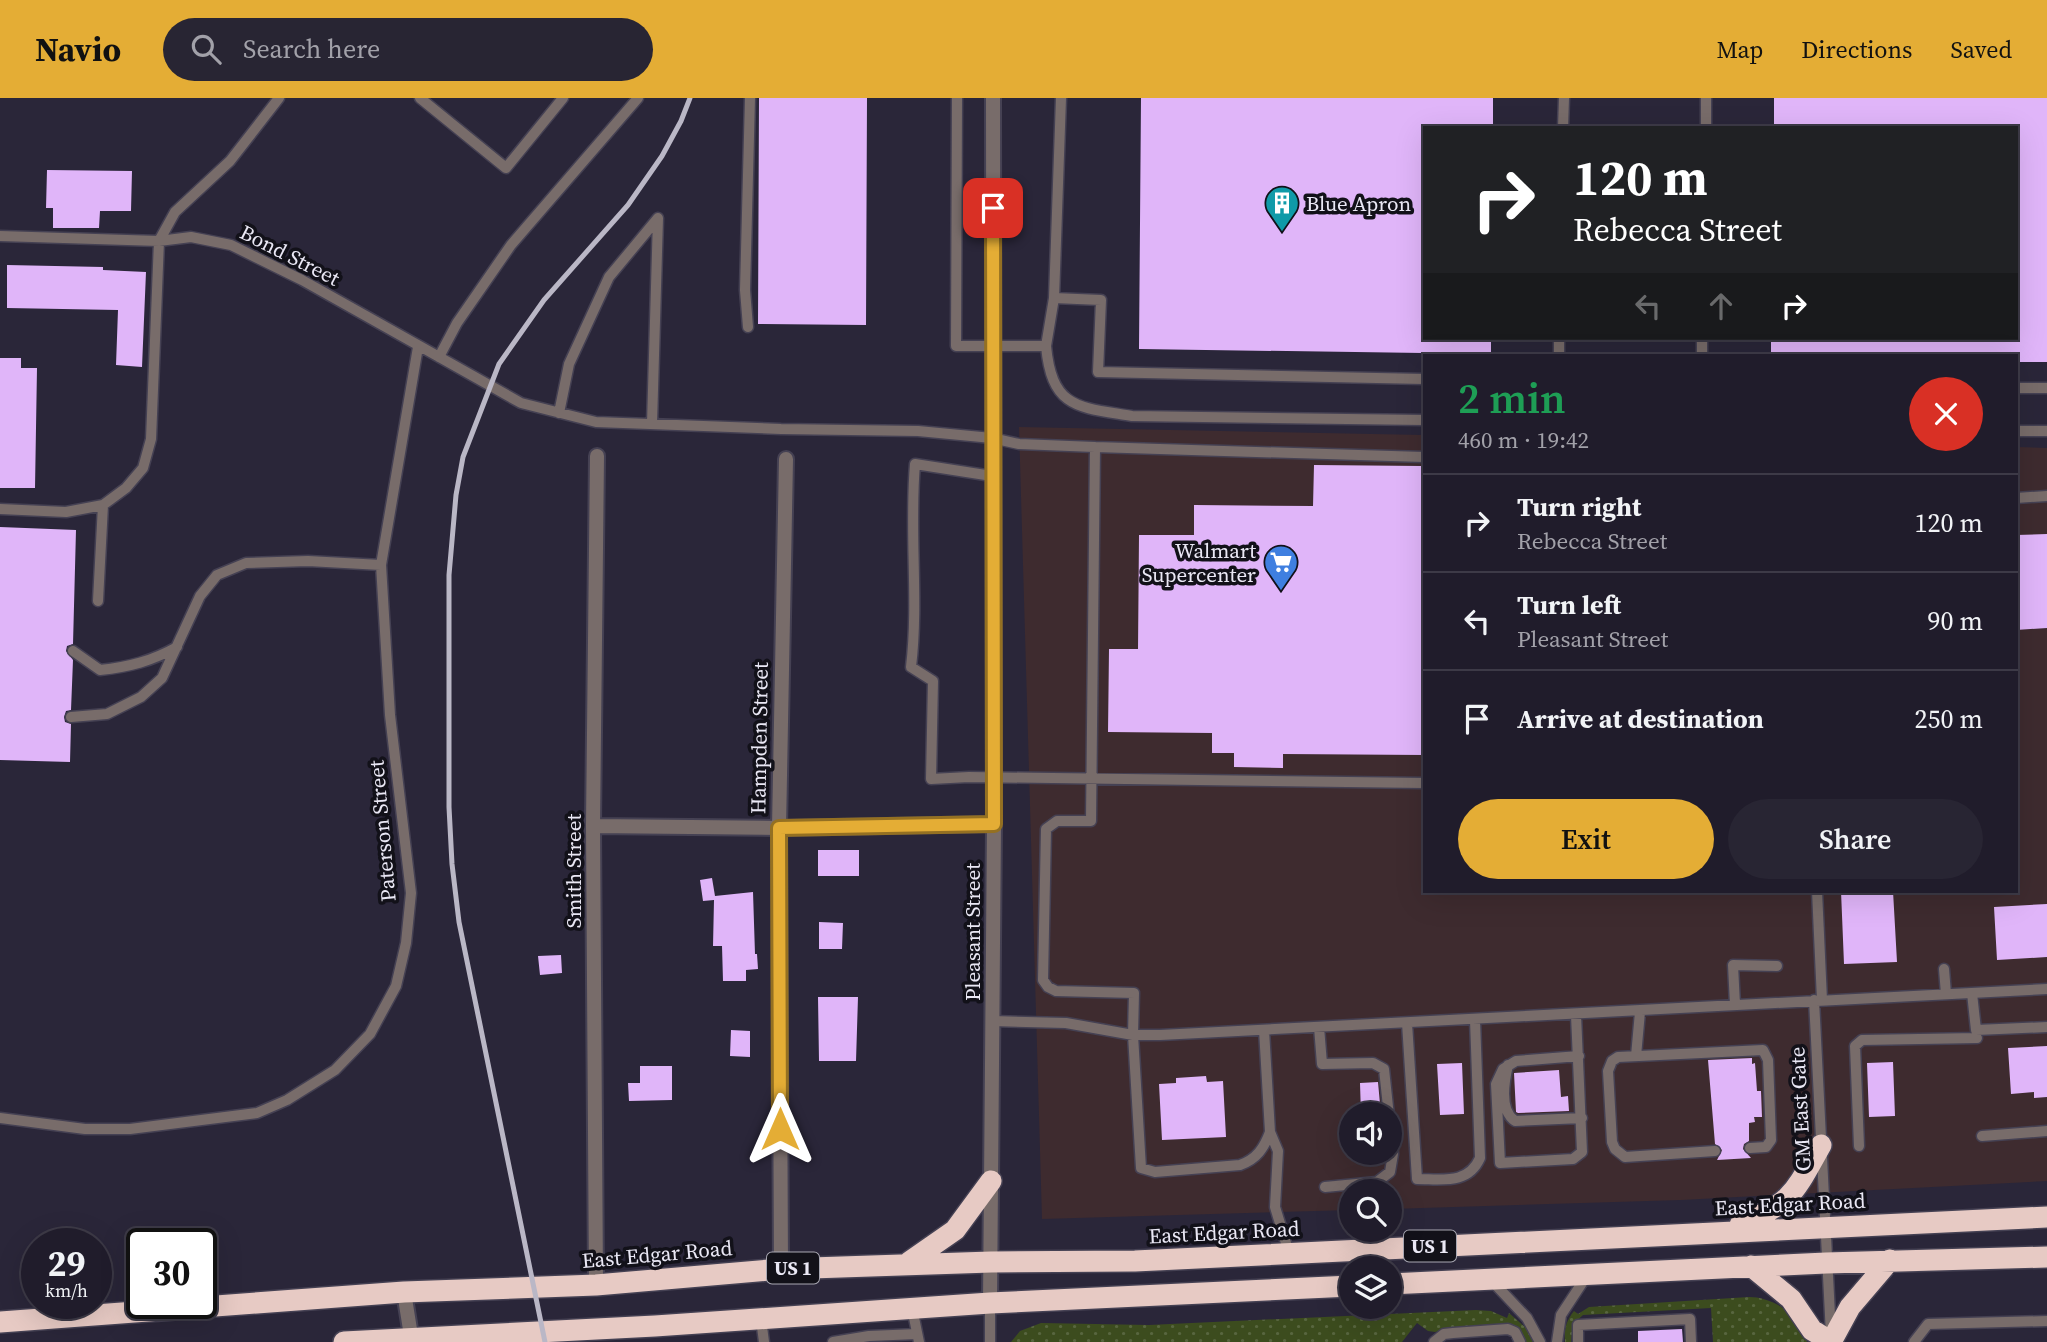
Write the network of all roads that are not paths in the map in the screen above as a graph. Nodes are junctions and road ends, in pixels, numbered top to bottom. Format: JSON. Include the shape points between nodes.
{"nodes":[{"id":1,"x":279,"y":98,"type":"edge"},
{"id":2,"x":420,"y":98,"type":"edge"},
{"id":3,"x":563,"y":98,"type":"edge"},
{"id":4,"x":638,"y":98,"type":"edge"},
{"id":5,"x":750,"y":98,"type":"edge"},
{"id":6,"x":957,"y":98,"type":"edge"},
{"id":7,"x":993,"y":98,"type":"edge"},
{"id":8,"x":1061,"y":98,"type":"edge"},
{"id":9,"x":1564,"y":98,"type":"edge"},
{"id":10,"x":1706,"y":98,"type":"edge"},
{"id":11,"x":1563,"y":126,"type":"edge"},
{"id":12,"x":1706,"y":126,"type":"edge"},
{"id":13,"x":0,"y":236,"type":"edge"},
{"id":14,"x":159,"y":241,"type":"junction"},
{"id":15,"x":1054,"y":298,"type":"junction"},
{"id":16,"x":748,"y":327,"type":"dead end"},
{"id":17,"x":992,"y":346,"type":"junction"},
{"id":18,"x":1046,"y":346,"type":"junction"},
{"id":19,"x":418,"y":347,"type":"junction"},
{"id":20,"x":439,"y":358,"type":"junction"},
{"id":21,"x":1423,"y":379,"type":"edge"},
{"id":22,"x":2018,"y":388,"type":"edge"},
{"id":23,"x":2047,"y":388,"type":"edge"},
{"id":24,"x":559,"y":413,"type":"junction"},
{"id":25,"x":1423,"y":420,"type":"edge"},
{"id":26,"x":652,"y":424,"type":"junction"},
{"id":27,"x":2018,"y":431,"type":"edge"},
{"id":28,"x":2047,"y":431,"type":"edge"},
{"id":29,"x":992,"y":438,"type":"junction"},
{"id":30,"x":1095,"y":447,"type":"junction"},
{"id":31,"x":597,"y":456,"type":"dead end"},
{"id":32,"x":1423,"y":457,"type":"edge"},
{"id":33,"x":786,"y":459,"type":"dead end"},
{"id":34,"x":992,"y":475,"type":"junction"},
{"id":35,"x":2047,"y":496,"type":"edge"},
{"id":36,"x":2018,"y":498,"type":"edge"},
{"id":37,"x":103,"y":505,"type":"junction"},
{"id":38,"x":0,"y":509,"type":"edge"},
{"id":39,"x":381,"y":565,"type":"junction"},
{"id":40,"x":98,"y":601,"type":"dead end"},
{"id":41,"x":177,"y":646,"type":"junction"},
{"id":42,"x":73,"y":651,"type":"dead end"},
{"id":43,"x":71,"y":717,"type":"dead end"},
{"id":44,"x":993,"y":778,"type":"junction"},
{"id":45,"x":1092,"y":780,"type":"junction"},
{"id":46,"x":1423,"y":783,"type":"edge"},
{"id":47,"x":994,"y":824,"type":"junction"},
{"id":48,"x":593,"y":826,"type":"junction"},
{"id":49,"x":779,"y":828,"type":"junction"},
{"id":50,"x":1817,"y":893,"type":"edge"},
{"id":51,"x":1777,"y":966,"type":"dead end"},
{"id":52,"x":1944,"y":969,"type":"dead end"},
{"id":53,"x":2047,"y":989,"type":"edge"},
{"id":54,"x":1972,"y":993,"type":"junction"},
{"id":55,"x":1946,"y":994,"type":"junction"},
{"id":56,"x":1818,"y":1000,"type":"junction"},
{"id":57,"x":1735,"y":1005,"type":"junction"},
{"id":58,"x":1640,"y":1012,"type":"junction"},
{"id":59,"x":1576,"y":1015,"type":"junction"},
{"id":60,"x":1475,"y":1020,"type":"junction"},
{"id":61,"x":992,"y":1021,"type":"junction"},
{"id":62,"x":1407,"y":1023,"type":"junction"},
{"id":63,"x":1319,"y":1027,"type":"junction"},
{"id":64,"x":2047,"y":1027,"type":"edge"},
{"id":65,"x":1264,"y":1030,"type":"junction"},
{"id":66,"x":1133,"y":1035,"type":"junction"},
{"id":67,"x":1977,"y":1038,"type":"dead end"},
{"id":68,"x":1579,"y":1056,"type":"junction"},
{"id":69,"x":1636,"y":1056,"type":"junction"},
{"id":70,"x":1508,"y":1065,"type":"junction"},
{"id":71,"x":0,"y":1118,"type":"edge"},
{"id":72,"x":1582,"y":1118,"type":"junction"},
{"id":73,"x":2047,"y":1131,"type":"edge"},
{"id":74,"x":1270,"y":1132,"type":"junction"},
{"id":75,"x":1982,"y":1136,"type":"dead end"},
{"id":76,"x":1821,"y":1145,"type":"junction"},
{"id":77,"x":1859,"y":1146,"type":"dead end"},
{"id":78,"x":1750,"y":1148,"type":"dead end"},
{"id":79,"x":1715,"y":1151,"type":"dead end"},
{"id":80,"x":991,"y":1181,"type":"junction"},
{"id":81,"x":1325,"y":1186,"type":"dead end"},
{"id":82,"x":2047,"y":1217,"type":"edge"},
{"id":83,"x":1825,"y":1227,"type":"junction"},
{"id":84,"x":1725,"y":1231,"type":"junction"},
{"id":85,"x":1289,"y":1253,"type":"junction"},
{"id":86,"x":2047,"y":1257,"type":"edge"},
{"id":87,"x":1890,"y":1261,"type":"junction"},
{"id":88,"x":991,"y":1262,"type":"junction"},
{"id":89,"x":1826,"y":1263,"type":"junction"},
{"id":90,"x":907,"y":1264,"type":"junction"},
{"id":91,"x":1751,"y":1266,"type":"junction"},
{"id":92,"x":781,"y":1269,"type":"junction"},
{"id":93,"x":1588,"y":1274,"type":"junction"},
{"id":94,"x":1491,"y":1279,"type":"junction"},
{"id":95,"x":1402,"y":1283,"type":"edge"},
{"id":96,"x":596,"y":1285,"type":"junction"},
{"id":97,"x":1339,"y":1287,"type":"edge"},
{"id":98,"x":404,"y":1292,"type":"junction"},
{"id":99,"x":990,"y":1303,"type":"junction"},
{"id":100,"x":912,"y":1308,"type":"junction"},
{"id":101,"x":761,"y":1319,"type":"junction"},
{"id":102,"x":2047,"y":1321,"type":"edge"},
{"id":103,"x":0,"y":1322,"type":"edge"},
{"id":104,"x":656,"y":1334,"type":"edge"},
{"id":105,"x":496,"y":1338,"type":"edge"},
{"id":106,"x":918,"y":1338,"type":"edge"},
{"id":107,"x":412,"y":1340,"type":"edge"},
{"id":108,"x":344,"y":1342,"type":"edge"},
{"id":109,"x":764,"y":1342,"type":"edge"},
{"id":110,"x":833,"y":1342,"type":"edge"},
{"id":111,"x":990,"y":1342,"type":"edge"},
{"id":112,"x":1434,"y":1342,"type":"edge"},
{"id":113,"x":1520,"y":1342,"type":"edge"},
{"id":114,"x":1540,"y":1342,"type":"edge"},
{"id":115,"x":1557,"y":1342,"type":"edge"},
{"id":116,"x":1578,"y":1342,"type":"edge"},
{"id":117,"x":1691,"y":1342,"type":"edge"},
{"id":118,"x":1831,"y":1342,"type":"edge"},
{"id":119,"x":1914,"y":1342,"type":"edge"}],
"edges":[{"from":1,"to":14,"type":"lane","via":[[230,161],[175,212]]},
{"from":2,"to":3,"type":"lane","via":[[506,168]]},
{"from":4,"to":20,"type":"lane","via":[[511,245],[457,323]]},
{"from":5,"to":16,"type":"lane"},
{"from":6,"to":17,"type":"lane","via":[[956,346]]},
{"from":7,"to":17,"type":"street","name":"Pleasant Street"},
{"from":8,"to":15,"type":"lane"},
{"from":9,"to":11,"type":"lane"},
{"from":10,"to":12,"type":"lane"},
{"from":13,"to":14,"type":"lane","name":"Bond Street"},
{"from":14,"to":19,"type":"lane","name":"Bond Street","via":[[191,237],[231,245]]},
{"from":14,"to":37,"type":"lane","via":[[151,439],[143,468]]},
{"from":15,"to":18,"type":"lane"},
{"from":15,"to":21,"type":"lane","via":[[1101,300],[1098,372]]},
{"from":17,"to":18,"type":"lane"},
{"from":17,"to":29,"type":"street","name":"Pleasant Street"},
{"from":18,"to":25,"type":"lane","via":[[1048,370],[1057,390],[1070,402],[1090,409],[1132,416]]},
{"from":19,"to":20,"type":"lane","name":"Bond Street"},
{"from":19,"to":39,"type":"lane","name":"Paterson Street"},
{"from":20,"to":24,"type":"lane","name":"Bond Street","via":[[521,403]]},
{"from":22,"to":23,"type":"lane"},
{"from":24,"to":26,"type":"lane","name":"Bond Street","via":[[596,422]]},
{"from":24,"to":26,"type":"lane","via":[[569,364],[609,277],[658,218]]},
{"from":26,"to":29,"type":"lane","name":"Bond Street","via":[[918,431]]},
{"from":27,"to":28,"type":"lane"},
{"from":29,"to":30,"type":"lane","name":"Bond Street","via":[[1019,444]]},
{"from":29,"to":34,"type":"street","name":"Pleasant Street"},
{"from":30,"to":32,"type":"lane","name":"Bond Street"},
{"from":30,"to":45,"type":"lane"},
{"from":31,"to":48,"type":"street","name":"Smith Street"},
{"from":33,"to":49,"type":"street","name":"Hampden Street"},
{"from":34,"to":44,"type":"street","name":"Pleasant Street"},
{"from":34,"to":44,"type":"lane","via":[[915,464],[911,667],[933,681],[931,779]]},
{"from":35,"to":36,"type":"lane"},
{"from":37,"to":38,"type":"lane","via":[[66,512]]},
{"from":37,"to":40,"type":"lane"},
{"from":39,"to":41,"type":"lane","via":[[246,563],[217,575],[200,596]]},
{"from":39,"to":71,"type":"lane","name":"Paterson Street","via":[[390,715],[411,893],[396,986],[370,1034],[335,1070],[287,1100],[257,1112],[130,1129],[85,1129]]},
{"from":41,"to":42,"type":"lane","via":[[132,667],[100,670]]},
{"from":41,"to":43,"type":"lane","via":[[162,678],[141,697],[107,714]]},
{"from":44,"to":45,"type":"lane"},
{"from":44,"to":47,"type":"street","name":"Pleasant Street"},
{"from":45,"to":46,"type":"lane"},
{"from":45,"to":66,"type":"lane","via":[[1091,821],[1057,821],[1046,829],[1042,976],[1056,991],[1133,993]]},
{"from":47,"to":49,"type":"street"},
{"from":47,"to":61,"type":"street","name":"Pleasant Street"},
{"from":48,"to":49,"type":"street"},
{"from":48,"to":96,"type":"street","name":"Smith Street"},
{"from":49,"to":92,"type":"street","name":"Hampden Street"},
{"from":50,"to":56,"type":"lane","name":"GM East Gate"},
{"from":51,"to":57,"type":"lane","via":[[1733,965]]},
{"from":52,"to":55,"type":"lane"},
{"from":53,"to":54,"type":"lane"},
{"from":54,"to":55,"type":"lane"},
{"from":54,"to":64,"type":"lane","via":[[1976,1030]]},
{"from":55,"to":56,"type":"lane"},
{"from":56,"to":57,"type":"lane"},
{"from":56,"to":76,"type":"lane","name":"GM East Gate"},
{"from":57,"to":58,"type":"lane"},
{"from":58,"to":59,"type":"lane"},
{"from":58,"to":69,"type":"lane"},
{"from":59,"to":60,"type":"lane"},
{"from":59,"to":68,"type":"lane"},
{"from":60,"to":62,"type":"lane"},
{"from":60,"to":62,"type":"lane","via":[[1480,1157],[1476,1168],[1463,1178],[1417,1180]]},
{"from":61,"to":66,"type":"lane","via":[[1066,1023]]},
{"from":61,"to":80,"type":"street","name":"Pleasant Street"},
{"from":62,"to":63,"type":"lane"},
{"from":63,"to":65,"type":"lane"},
{"from":63,"to":81,"type":"lane","via":[[1322,1064],[1373,1063],[1384,1069],[1393,1154],[1390,1172],[1377,1182]]},
{"from":65,"to":66,"type":"lane"},
{"from":65,"to":74,"type":"lane"},
{"from":66,"to":74,"type":"lane","via":[[1141,1168],[1155,1172],[1250,1161]]},
{"from":67,"to":77,"type":"lane","via":[[1862,1040],[1856,1046]]},
{"from":68,"to":70,"type":"lane"},
{"from":68,"to":72,"type":"lane"},
{"from":69,"to":78,"type":"lane","via":[[1763,1050],[1768,1060],[1771,1140],[1766,1147]]},
{"from":69,"to":79,"type":"lane","via":[[1615,1058],[1609,1066],[1615,1149],[1625,1157]]},
{"from":70,"to":72,"type":"lane","via":[[1506,1109],[1510,1118],[1521,1122]]},
{"from":70,"to":72,"type":"lane","via":[[1496,1084],[1500,1163],[1576,1158],[1583,1150]]},
{"from":73,"to":75,"type":"lane"},
{"from":74,"to":85,"type":"lane","via":[[1278,1151],[1275,1206]]},
{"from":76,"to":83,"type":"lane","name":"GM East Gate"},
{"from":76,"to":84,"type":"highway","via":[[1783,1204]]},
{"from":80,"to":88,"type":"street","name":"Pleasant Street"},
{"from":80,"to":90,"type":"highway","via":[[955,1230]]},
{"from":82,"to":83,"type":"highway","name":"East Edgar Road","number":"US 1"},
{"from":83,"to":84,"type":"highway","name":"East Edgar Road","number":"US 1"},
{"from":83,"to":89,"type":"lane","name":"GM East Gate"},
{"from":84,"to":85,"type":"highway","name":"East Edgar Road","number":"US 1"},
{"from":85,"to":88,"type":"highway","name":"East Edgar Road","number":"US 1"},
{"from":86,"to":87,"type":"highway","number":"US 1"},
{"from":87,"to":89,"type":"highway","number":"US 1"},
{"from":87,"to":118,"type":"highway","via":[[1850,1307]]},
{"from":88,"to":90,"type":"highway","name":"East Edgar Road","number":"US 1"},
{"from":88,"to":99,"type":"street","name":"Pleasant Street"},
{"from":89,"to":91,"type":"highway","number":"US 1"},
{"from":89,"to":118,"type":"lane","name":"GM East Gate"},
{"from":90,"to":92,"type":"highway","name":"East Edgar Road","number":"US 1"},
{"from":91,"to":93,"type":"highway","number":"US 1"},
{"from":91,"to":118,"type":"highway","via":[[1791,1298],[1812,1330]]},
{"from":92,"to":96,"type":"highway","name":"East Edgar Road","number":"US 1"},
{"from":93,"to":94,"type":"highway","number":"US 1"},
{"from":93,"to":115,"type":"lane","via":[[1561,1315]]},
{"from":94,"to":95,"type":"highway","number":"US 1"},
{"from":94,"to":114,"type":"lane","via":[[1527,1318]]},
{"from":96,"to":98,"type":"highway","name":"East Edgar Road","number":"US 1"},
{"from":97,"to":99,"type":"highway"},
{"from":98,"to":103,"type":"highway","number":"US 1"},
{"from":98,"to":107,"type":"street"},
{"from":99,"to":100,"type":"highway"},
{"from":99,"to":111,"type":"lane"},
{"from":100,"to":101,"type":"highway"},
{"from":100,"to":106,"type":"lane"},
{"from":101,"to":104,"type":"highway"},
{"from":101,"to":109,"type":"lane"},
{"from":102,"to":119,"type":"lane","via":[[1928,1324]]},
{"from":104,"to":105,"type":"highway"},
{"from":105,"to":107,"type":"highway"},
{"from":106,"to":110,"type":"lane","via":[[869,1336]]},
{"from":107,"to":108,"type":"highway"},
{"from":112,"to":113,"type":"lane","via":[[1444,1334],[1508,1329]]},
{"from":116,"to":117,"type":"lane","via":[[1578,1325],[1608,1328],[1690,1320]]}]}
